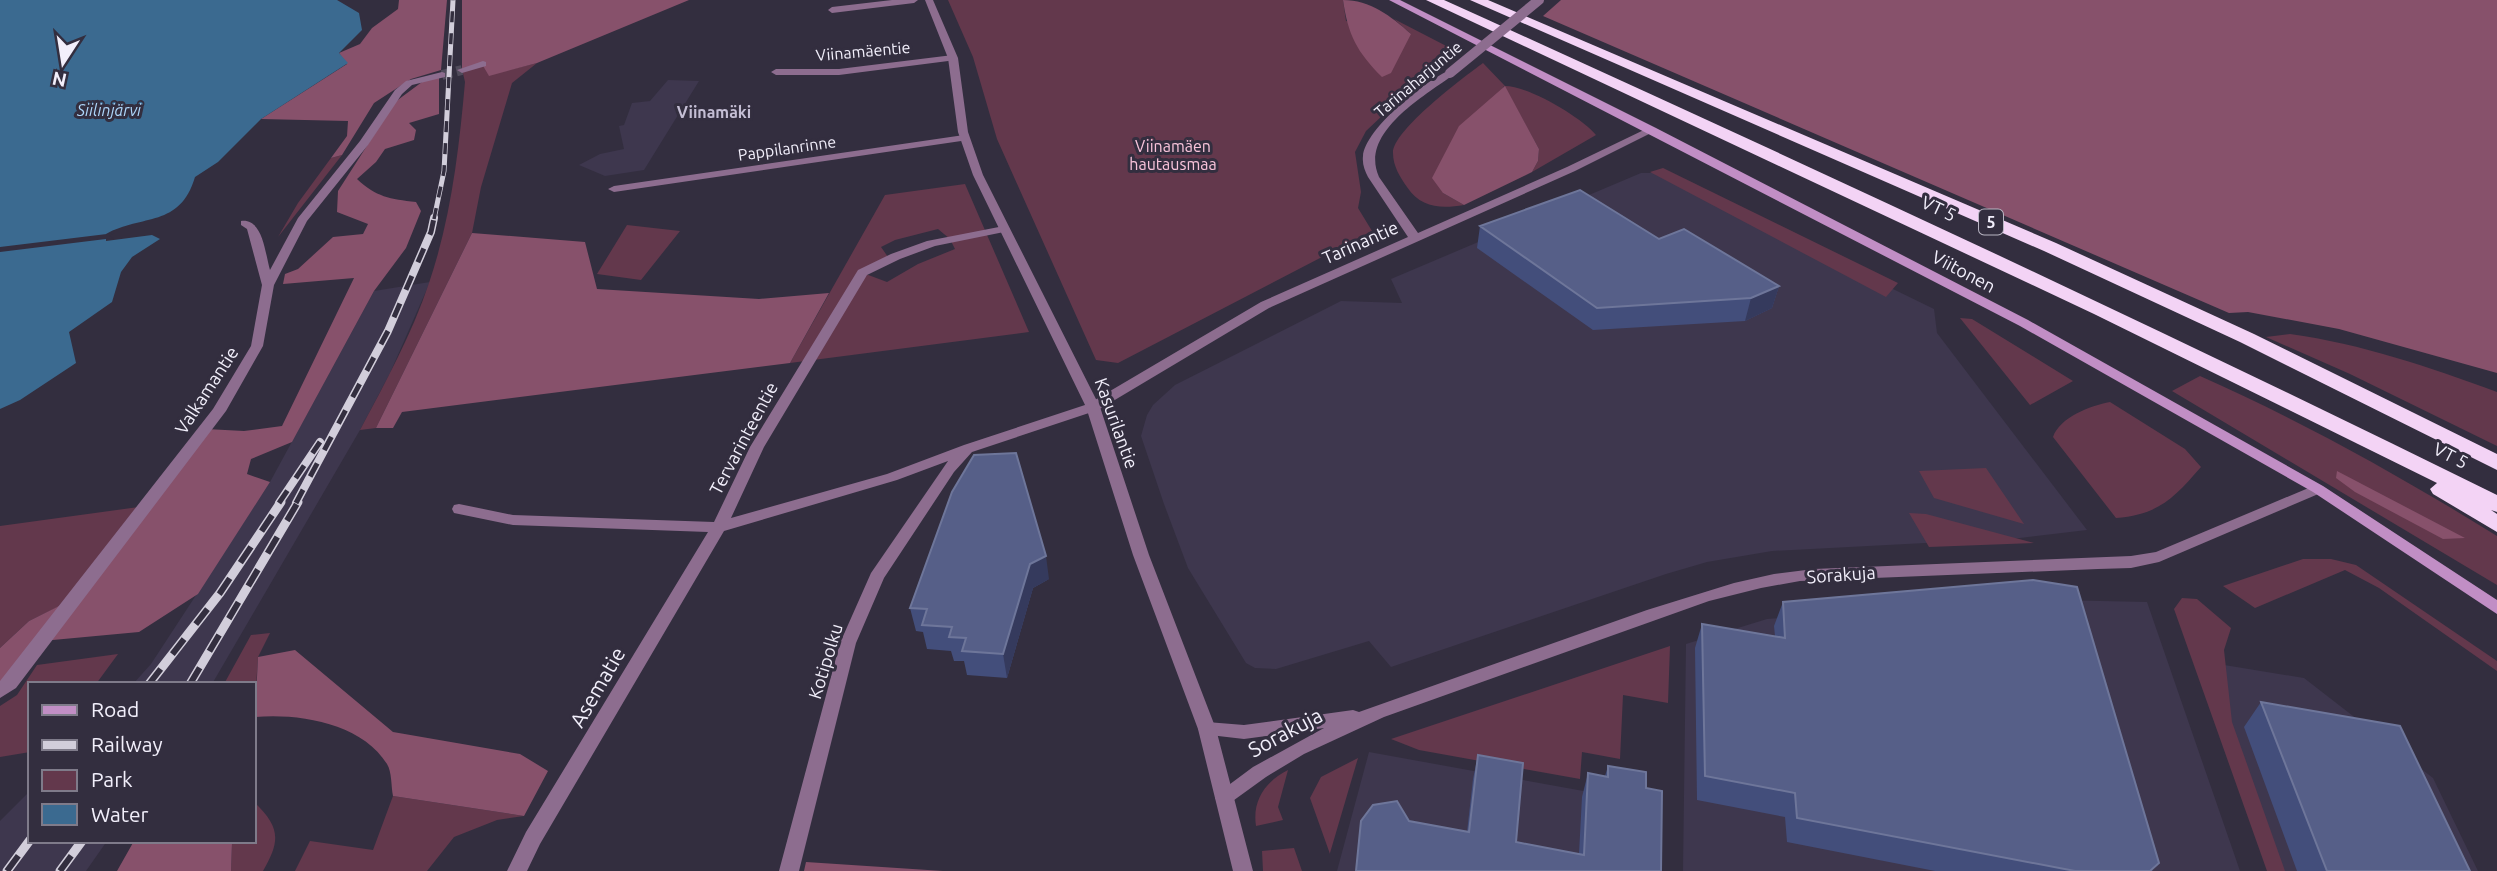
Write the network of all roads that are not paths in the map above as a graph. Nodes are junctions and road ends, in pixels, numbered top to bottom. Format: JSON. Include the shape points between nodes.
{"nodes":[{"id":1,"x":914,"y":0,"type":"edge"},
{"id":2,"x":929,"y":0,"type":"edge"},
{"id":3,"x":1393,"y":0,"type":"edge"},
{"id":4,"x":1433,"y":0,"type":"edge"},
{"id":5,"x":1477,"y":0,"type":"edge"},
{"id":6,"x":1539,"y":0,"type":"edge"},
{"id":7,"x":832,"y":10,"type":"dead end"},
{"id":8,"x":953,"y":58,"type":"junction"},
{"id":9,"x":482,"y":64,"type":"dead end"},
{"id":10,"x":462,"y":70,"type":"tunnel mouth"},
{"id":11,"x":776,"y":72,"type":"dead end"},
{"id":12,"x":442,"y":75,"type":"tunnel mouth"},
{"id":13,"x":1652,"y":130,"type":"junction"},
{"id":14,"x":964,"y":138,"type":"junction"},
{"id":15,"x":614,"y":189,"type":"dead end"},
{"id":16,"x":245,"y":223,"type":"dead end"},
{"id":17,"x":1004,"y":229,"type":"junction"},
{"id":18,"x":1414,"y":237,"type":"junction"},
{"id":19,"x":268,"y":285,"type":"junction"},
{"id":20,"x":1093,"y":407,"type":"junction"},
{"id":21,"x":2324,"y":416,"type":"junction"},
{"id":22,"x":969,"y":448,"type":"junction"},
{"id":23,"x":2497,"y":463,"type":"edge"},
{"id":24,"x":2318,"y":489,"type":"junction"},
{"id":25,"x":2497,"y":503,"type":"edge"},
{"id":26,"x":459,"y":509,"type":"dead end"},
{"id":27,"x":2497,"y":524,"type":"edge"},
{"id":28,"x":719,"y":527,"type":"junction"},
{"id":29,"x":2497,"y":608,"type":"edge"},
{"id":30,"x":0,"y":691,"type":"edge"},
{"id":31,"x":1372,"y":714,"type":"junction"},
{"id":32,"x":1207,"y":729,"type":"junction"},
{"id":33,"x":1224,"y":798,"type":"junction"},
{"id":34,"x":517,"y":871,"type":"edge"},
{"id":35,"x":789,"y":871,"type":"edge"},
{"id":36,"x":1243,"y":871,"type":"edge"}],
"edges":[{"from":1,"to":7,"type":"street"},
{"from":2,"to":8,"type":"street","name":"Kasurilantie"},
{"from":3,"to":13,"type":"main road","name":"Viitonen"},
{"from":4,"to":21,"type":"highway","name":"VT 5","number":"5"},
{"from":5,"to":23,"type":"highway","name":"VT 5","number":"5","via":[[2050,247],[2247,338]]},
{"from":6,"to":18,"type":"street","name":"Tarinaharjuntie","bridge":true,"via":[[1387,124],[1371,145],[1369,169]]},
{"from":8,"to":11,"type":"street","name":"Viinamäentie","via":[[839,72]]},
{"from":8,"to":14,"type":"street","name":"Kasurilantie"},
{"from":9,"to":10,"type":"street"},
{"from":12,"to":19,"type":"street","name":"Valkamantie","via":[[409,83],[398,92],[302,220]]},
{"from":13,"to":18,"type":"street","name":"Tarinantie"},
{"from":13,"to":24,"type":"main road","name":"Viitonen","via":[[1990,304]]},
{"from":14,"to":15,"type":"street","name":"Pappilanrinne"},
{"from":14,"to":17,"type":"street","name":"Kasurilantie"},
{"from":16,"to":19,"type":"street","via":[[252,227]]},
{"from":17,"to":20,"type":"street","name":"Kasurilantie"},
{"from":17,"to":28,"type":"street","name":"Tervarinteentie","via":[[964,235],[888,257],[862,272],[757,447]]},
{"from":18,"to":20,"type":"street","name":"Tarinantie","via":[[1265,305]]},
{"from":19,"to":30,"type":"street","name":"Valkamantie","via":[[257,346],[206,429]]},
{"from":20,"to":22,"type":"street","name":"Tarinantie"},
{"from":20,"to":32,"type":"street","name":"Kasurilantie","via":[[1141,555]]},
{"from":21,"to":25,"type":"highway","name":"VT 5","number":"5"},
{"from":21,"to":27,"type":"highway"},
{"from":22,"to":28,"type":"street","name":"Tarinantie","via":[[892,477]]},
{"from":22,"to":35,"type":"street","name":"Kotipolku","via":[[949,469],[877,578],[848,643]]},
{"from":24,"to":29,"type":"main road","name":"Viitonen"},
{"from":24,"to":31,"type":"street","name":"Sorakuja","via":[[2159,556],[2131,562],[1915,569],[1762,582],[1664,611]]},
{"from":26,"to":28,"type":"street","via":[[513,520]]},
{"from":28,"to":34,"type":"street","name":"Asematie"},
{"from":31,"to":32,"type":"street","name":"Sorakuja","via":[[1283,729]]},
{"from":31,"to":33,"type":"street","name":"Sorakuja","via":[[1283,756]]},
{"from":32,"to":33,"type":"street","name":"Kasurilantie"},
{"from":33,"to":36,"type":"street","name":"Kasurilantie"}]}
